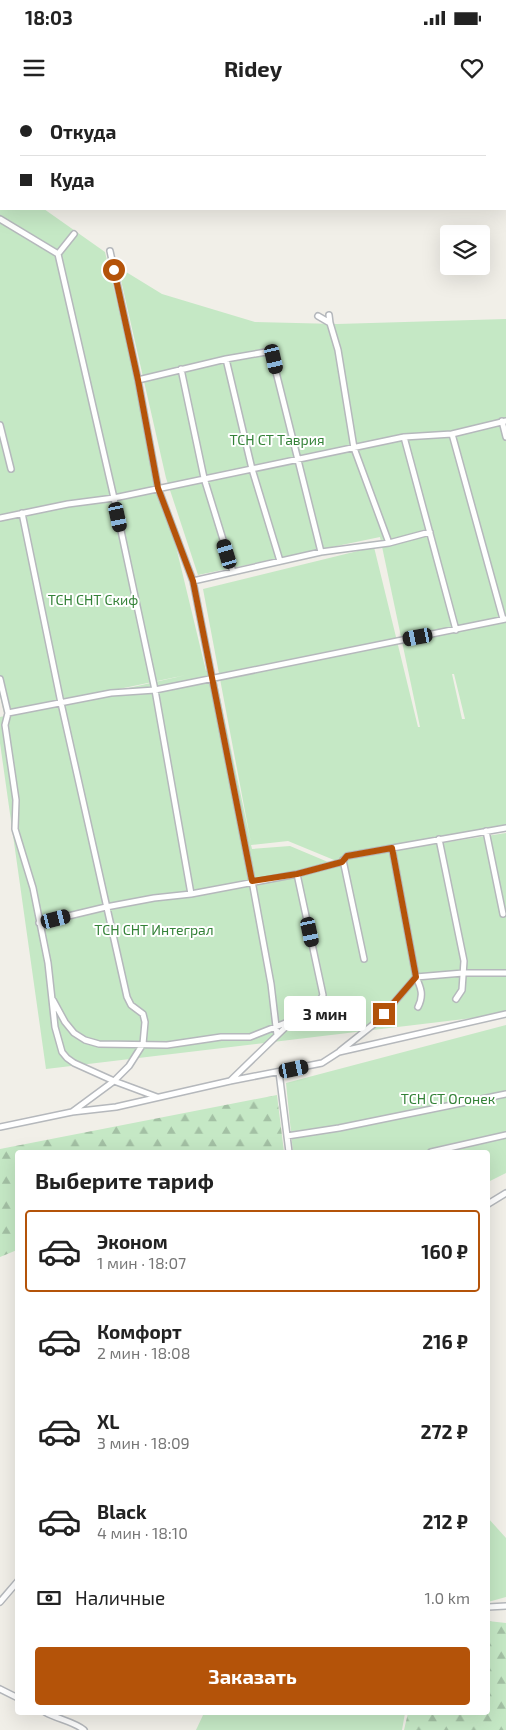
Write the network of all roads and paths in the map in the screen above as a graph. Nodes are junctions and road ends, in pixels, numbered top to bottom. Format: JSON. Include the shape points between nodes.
{"nodes":[{"id":1,"x":0,"y":219,"type":"edge"},
{"id":2,"x":74,"y":234,"type":"dead end"},
{"id":3,"x":110,"y":251,"type":"dead end"},
{"id":4,"x":58,"y":254,"type":"junction"},
{"id":5,"x":329,"y":315,"type":"dead end"},
{"id":6,"x":318,"y":316,"type":"dead end"},
{"id":7,"x":330,"y":323,"type":"junction"},
{"id":8,"x":226,"y":359,"type":"junction"},
{"id":9,"x":181,"y":369,"type":"junction"},
{"id":10,"x":138,"y":380,"type":"junction"},
{"id":11,"x":504,"y":421,"type":"edge"},
{"id":12,"x":0,"y":425,"type":"edge"},
{"id":13,"x":452,"y":434,"type":"junction"},
{"id":14,"x":404,"y":437,"type":"junction"},
{"id":15,"x":506,"y":437,"type":"edge"},
{"id":16,"x":354,"y":448,"type":"junction"},
{"id":17,"x":298,"y":459,"type":"junction"},
{"id":18,"x":11,"y":469,"type":"dead end"},
{"id":19,"x":252,"y":469,"type":"junction"},
{"id":20,"x":204,"y":478,"type":"junction"},
{"id":21,"x":158,"y":488,"type":"junction"},
{"id":22,"x":114,"y":498,"type":"junction"},
{"id":23,"x":22,"y":513,"type":"junction"},
{"id":24,"x":0,"y":518,"type":"edge"},
{"id":25,"x":430,"y":532,"type":"junction"},
{"id":26,"x":389,"y":543,"type":"junction"},
{"id":27,"x":321,"y":552,"type":"junction"},
{"id":28,"x":280,"y":562,"type":"junction"},
{"id":29,"x":233,"y":572,"type":"junction"},
{"id":30,"x":193,"y":581,"type":"junction"},
{"id":31,"x":505,"y":619,"type":"edge"},
{"id":32,"x":456,"y":630,"type":"junction"},
{"id":33,"x":211,"y":678,"type":"junction"},
{"id":34,"x":0,"y":679,"type":"edge"},
{"id":35,"x":155,"y":690,"type":"junction"},
{"id":36,"x":61,"y":703,"type":"junction"},
{"id":37,"x":8,"y":713,"type":"junction"},
{"id":38,"x":506,"y":828,"type":"edge"},
{"id":39,"x":486,"y":831,"type":"junction"},
{"id":40,"x":439,"y":840,"type":"junction"},
{"id":41,"x":392,"y":848,"type":"junction"},
{"id":42,"x":343,"y":860,"type":"junction"},
{"id":43,"x":297,"y":874,"type":"junction"},
{"id":44,"x":252,"y":881,"type":"junction"},
{"id":45,"x":191,"y":894,"type":"junction"},
{"id":46,"x":106,"y":907,"type":"junction"},
{"id":47,"x":503,"y":914,"type":"dead end"},
{"id":48,"x":39,"y":923,"type":"junction"},
{"id":49,"x":364,"y":959,"type":"dead end"},
{"id":50,"x":463,"y":973,"type":"junction"},
{"id":51,"x":506,"y":973,"type":"edge"},
{"id":52,"x":416,"y":977,"type":"junction"},
{"id":53,"x":52,"y":998,"type":"junction"},
{"id":54,"x":456,"y":999,"type":"dead end"},
{"id":55,"x":418,"y":1007,"type":"dead end"},
{"id":56,"x":506,"y":1014,"type":"edge"},
{"id":57,"x":293,"y":1020,"type":"junction"},
{"id":58,"x":276,"y":1026,"type":"junction"},
{"id":59,"x":277,"y":1035,"type":"junction"},
{"id":60,"x":143,"y":1044,"type":"junction"},
{"id":61,"x":340,"y":1052,"type":"junction"},
{"id":62,"x":279,"y":1072,"type":"junction"},
{"id":63,"x":114,"y":1081,"type":"junction"},
{"id":64,"x":230,"y":1081,"type":"junction"},
{"id":65,"x":506,"y":1094,"type":"edge"},
{"id":66,"x":157,"y":1097,"type":"junction"},
{"id":67,"x":72,"y":1112,"type":"junction"},
{"id":68,"x":0,"y":1127,"type":"edge"},
{"id":69,"x":506,"y":1135,"type":"edge"},
{"id":70,"x":287,"y":1136,"type":"junction"},
{"id":71,"x":289,"y":1150,"type":"edge"},
{"id":72,"x":440,"y":1150,"type":"edge"},
{"id":73,"x":506,"y":1193,"type":"edge"},
{"id":74,"x":490,"y":1203,"type":"edge"},
{"id":75,"x":15,"y":1584,"type":"edge"},
{"id":76,"x":0,"y":1602,"type":"edge"},
{"id":77,"x":506,"y":1606,"type":"edge"},
{"id":78,"x":490,"y":1608,"type":"edge"},
{"id":79,"x":1,"y":1690,"type":"edge"},
{"id":80,"x":15,"y":1696,"type":"edge"},
{"id":81,"x":51,"y":1715,"type":"edge"},
{"id":82,"x":84,"y":1730,"type":"edge"}],
"edges":[{"from":1,"to":4,"type":"street"},
{"from":2,"to":4,"type":"street"},
{"from":3,"to":10,"type":"street"},
{"from":4,"to":22,"type":"street"},
{"from":5,"to":7,"type":"street"},
{"from":6,"to":7,"type":"street"},
{"from":7,"to":16,"type":"street","via":[[338,350]]},
{"from":8,"to":9,"type":"street"},
{"from":8,"to":17,"type":"street","via":[[266,352],[272,356]]},
{"from":8,"to":19,"type":"street"},
{"from":9,"to":10,"type":"street"},
{"from":9,"to":20,"type":"street"},
{"from":10,"to":21,"type":"street"},
{"from":11,"to":13,"type":"street"},
{"from":11,"to":15,"type":"street"},
{"from":12,"to":18,"type":"street"},
{"from":13,"to":14,"type":"street"},
{"from":13,"to":31,"type":"street"},
{"from":14,"to":16,"type":"street"},
{"from":14,"to":25,"type":"street"},
{"from":16,"to":17,"type":"street"},
{"from":16,"to":26,"type":"street"},
{"from":17,"to":19,"type":"street"},
{"from":17,"to":27,"type":"street"},
{"from":19,"to":20,"type":"street"},
{"from":19,"to":28,"type":"street"},
{"from":20,"to":21,"type":"street"},
{"from":20,"to":29,"type":"street"},
{"from":21,"to":22,"type":"street"},
{"from":21,"to":30,"type":"street"},
{"from":22,"to":23,"type":"street"},
{"from":22,"to":35,"type":"street"},
{"from":23,"to":24,"type":"street"},
{"from":23,"to":36,"type":"street"},
{"from":25,"to":26,"type":"street"},
{"from":25,"to":32,"type":"street"},
{"from":26,"to":27,"type":"street"},
{"from":27,"to":28,"type":"street"},
{"from":28,"to":29,"type":"street"},
{"from":29,"to":30,"type":"street"},
{"from":30,"to":33,"type":"street"},
{"from":31,"to":32,"type":"street"},
{"from":32,"to":33,"type":"street"},
{"from":33,"to":35,"type":"street"},
{"from":33,"to":44,"type":"street"},
{"from":34,"to":37,"type":"street"},
{"from":35,"to":36,"type":"street","via":[[111,693]]},
{"from":35,"to":45,"type":"street"},
{"from":36,"to":37,"type":"street"},
{"from":36,"to":46,"type":"street"},
{"from":37,"to":48,"type":"street","via":[[4,725],[16,800],[16,828]]},
{"from":38,"to":39,"type":"street"},
{"from":39,"to":40,"type":"street"},
{"from":39,"to":47,"type":"street"},
{"from":40,"to":41,"type":"street"},
{"from":40,"to":50,"type":"street","via":[[464,961]]},
{"from":41,"to":42,"type":"street","via":[[347,856]]},
{"from":41,"to":52,"type":"street"},
{"from":42,"to":43,"type":"street"},
{"from":42,"to":49,"type":"street"},
{"from":43,"to":44,"type":"street"},
{"from":43,"to":57,"type":"street","via":[[323,992],[320,1000]]},
{"from":44,"to":45,"type":"street"},
{"from":44,"to":58,"type":"street"},
{"from":45,"to":46,"type":"street"},
{"from":46,"to":48,"type":"street"},
{"from":46,"to":60,"type":"street","via":[[127,997],[131,1005],[143,1014]]},
{"from":48,"to":53,"type":"street"},
{"from":50,"to":51,"type":"street"},
{"from":50,"to":52,"type":"street"},
{"from":50,"to":54,"type":"street","via":[[462,990]]},
{"from":52,"to":55,"type":"street","via":[[422,999]]},
{"from":52,"to":61,"type":"street","via":[[379,1020]]},
{"from":53,"to":60,"type":"street","via":[[65,1022],[85,1040],[99,1044]]},
{"from":53,"to":63,"type":"street","via":[[55,1028],[62,1052],[74,1062]]},
{"from":56,"to":61,"type":"street"},
{"from":57,"to":58,"type":"street"},
{"from":57,"to":59,"type":"street"},
{"from":58,"to":59,"type":"street"},
{"from":58,"to":60,"type":"street","via":[[250,1037],[222,1037],[167,1045]]},
{"from":59,"to":64,"type":"street"},
{"from":60,"to":63,"type":"street","via":[[129,1066]]},
{"from":61,"to":62,"type":"street","via":[[322,1063]]},
{"from":62,"to":64,"type":"street"},
{"from":62,"to":70,"type":"street"},
{"from":63,"to":66,"type":"street"},
{"from":63,"to":67,"type":"street"},
{"from":64,"to":66,"type":"street"},
{"from":65,"to":70,"type":"street"},
{"from":66,"to":67,"type":"street","via":[[116,1108]]},
{"from":67,"to":68,"type":"street"},
{"from":69,"to":72,"type":"street"},
{"from":70,"to":71,"type":"street"},
{"from":73,"to":74,"type":"street"},
{"from":75,"to":76,"type":"street"},
{"from":77,"to":78,"type":"street"},
{"from":79,"to":80,"type":"street"},
{"from":81,"to":82,"type":"street"}]}
